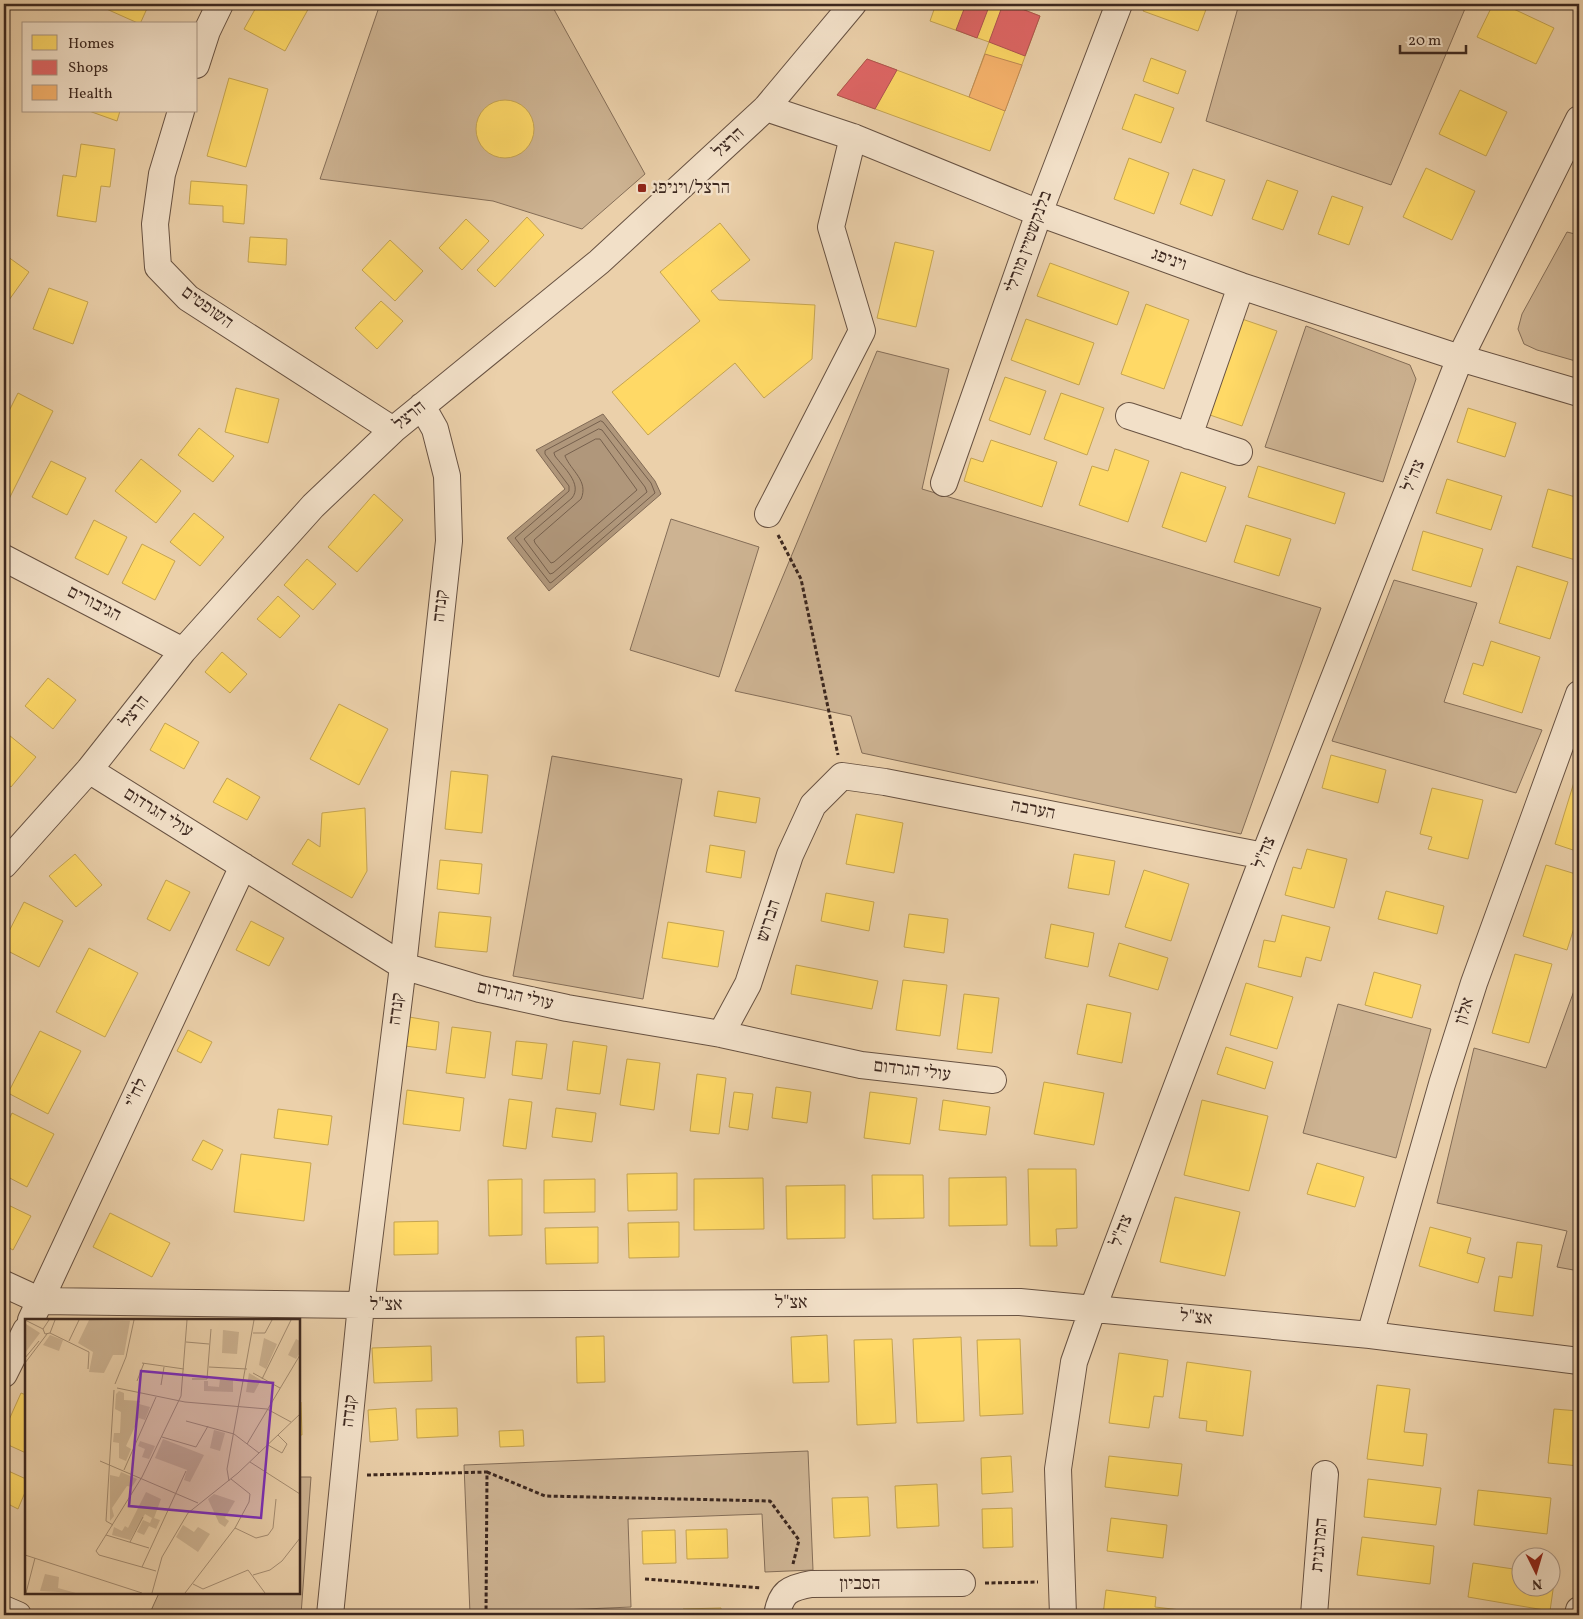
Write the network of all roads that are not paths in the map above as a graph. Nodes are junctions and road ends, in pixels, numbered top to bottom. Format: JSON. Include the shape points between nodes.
{"nodes":[{"id":1,"x":220,"y":4,"type":"edge"},
{"id":2,"x":853,"y":4,"type":"edge"},
{"id":3,"x":1118,"y":4,"type":"edge"},
{"id":4,"x":198,"y":59,"type":"edge"},
{"id":5,"x":766,"y":108,"type":"junction"},
{"id":6,"x":182,"y":112,"type":"edge"},
{"id":7,"x":1579,"y":119,"type":"edge"},
{"id":8,"x":853,"y":137,"type":"junction"},
{"id":9,"x":1039,"y":212,"type":"junction"},
{"id":10,"x":1241,"y":286,"type":"junction"},
{"id":11,"x":1460,"y":358,"type":"junction"},
{"id":12,"x":1579,"y":393,"type":"edge"},
{"id":13,"x":422,"y":406,"type":"junction"},
{"id":14,"x":1129,"y":416,"type":"dead end"},
{"id":15,"x":393,"y":430,"type":"junction"},
{"id":16,"x":1189,"y":436,"type":"junction"},
{"id":17,"x":1239,"y":452,"type":"dead end"},
{"id":18,"x":944,"y":483,"type":"dead end"},
{"id":19,"x":768,"y":514,"type":"road end"},
{"id":20,"x":4,"y":558,"type":"edge"},
{"id":21,"x":183,"y":651,"type":"junction"},
{"id":22,"x":1579,"y":694,"type":"edge"},
{"id":23,"x":90,"y":770,"type":"junction"},
{"id":24,"x":842,"y":776,"type":"joint"},
{"id":25,"x":1264,"y":856,"type":"junction"},
{"id":26,"x":4,"y":864,"type":"edge"},
{"id":27,"x":243,"y":866,"type":"junction"},
{"id":28,"x":403,"y":966,"type":"junction"},
{"id":29,"x":721,"y":1034,"type":"junction"},
{"id":30,"x":992,"y":1080,"type":"dead end"},
{"id":31,"x":4,"y":1284,"type":"edge"},
{"id":32,"x":361,"y":1305,"type":"junction"},
{"id":33,"x":1093,"y":1308,"type":"junction"},
{"id":34,"x":36,"y":1310,"type":"edge"},
{"id":35,"x":25,"y":1332,"type":"edge"},
{"id":36,"x":1370,"y":1335,"type":"junction"},
{"id":37,"x":1579,"y":1361,"type":"edge"},
{"id":38,"x":4,"y":1374,"type":"edge"},
{"id":39,"x":1326,"y":1474,"type":"dead end"},
{"id":40,"x":962,"y":1583,"type":"road end"},
{"id":41,"x":4,"y":1609,"type":"edge"},
{"id":42,"x":1579,"y":1610,"type":"edge"},
{"id":43,"x":18,"y":1615,"type":"edge"},
{"id":44,"x":330,"y":1615,"type":"edge"},
{"id":45,"x":777,"y":1615,"type":"edge"},
{"id":46,"x":1063,"y":1615,"type":"edge"},
{"id":47,"x":1314,"y":1615,"type":"edge"},
{"id":48,"x":1578,"y":1615,"type":"edge"}],
"edges":[{"from":1,"to":4,"type":"street"},
{"from":2,"to":5,"type":"street","name":"הרצל"},
{"from":3,"to":9,"type":"street","name":"בלנקשטיין מורלי"},
{"from":5,"to":8,"type":"street","name":"ויניפג"},
{"from":5,"to":13,"type":"street","name":"הרצל","via":[[599,262]]},
{"from":6,"to":15,"type":"street","name":"השופטים","via":[[162,174],[155,224],[158,267],[188,298]]},
{"from":7,"to":11,"type":"street","name":"צה\"ל"},
{"from":8,"to":9,"type":"street","name":"ויניפג"},
{"from":8,"to":19,"type":"street","via":[[831,227],[862,331]]},
{"from":9,"to":10,"type":"street","name":"ויניפג"},
{"from":9,"to":18,"type":"street","name":"בלנקשטיין מורלי"},
{"from":10,"to":11,"type":"street","name":"ויניפג"},
{"from":10,"to":16,"type":"street"},
{"from":11,"to":12,"type":"street","name":"ויניפג"},
{"from":11,"to":25,"type":"street","name":"צה\"ל"},
{"from":13,"to":15,"type":"street","name":"הרצל"},
{"from":13,"to":28,"type":"street","name":"קנדה","via":[[435,429],[446,476],[448,541]]},
{"from":14,"to":16,"type":"street"},
{"from":15,"to":21,"type":"street","name":"הרצל","via":[[313,506]]},
{"from":16,"to":17,"type":"street"},
{"from":20,"to":21,"type":"street","name":"הגיבורים"},
{"from":21,"to":23,"type":"street","name":"הרצל"},
{"from":22,"to":36,"type":"street","name":"אלון","via":[[1474,983]]},
{"from":23,"to":26,"type":"street","name":"הרצל"},
{"from":23,"to":27,"type":"street","name":"עולי הגרדום"},
{"from":24,"to":25,"type":"street","name":"הערבה"},
{"from":24,"to":29,"type":"street","name":"הברוש","via":[[813,805],[790,855],[748,984]]},
{"from":25,"to":33,"type":"street","name":"צה\"ל"},
{"from":27,"to":28,"type":"street","name":"עולי הגרדום"},
{"from":27,"to":34,"type":"street","name":"לח\"י"},
{"from":28,"to":29,"type":"street","name":"עולי הגרדום","via":[[480,989],[548,1004]]},
{"from":28,"to":32,"type":"street","name":"קנדה"},
{"from":29,"to":30,"type":"street","name":"עולי הגרדום","via":[[861,1065]]},
{"from":31,"to":34,"type":"street","name":"אצ\"ל"},
{"from":32,"to":33,"type":"street","name":"אצ\"ל","via":[[1020,1302]]},
{"from":32,"to":34,"type":"street","name":"אצ\"ל"},
{"from":32,"to":44,"type":"street","name":"קנדה"},
{"from":33,"to":36,"type":"street","name":"אצ\"ל"},
{"from":33,"to":46,"type":"street","name":"צה\"ל","via":[[1074,1362],[1058,1469]]},
{"from":35,"to":38,"type":"street"},
{"from":36,"to":37,"type":"street","name":"אצ\"ל"},
{"from":39,"to":47,"type":"street","name":"המרגנית"},
{"from":40,"to":45,"type":"street","name":"הסביון","via":[[796,1586],[787,1591]]},
{"from":41,"to":43,"type":"street"},
{"from":42,"to":48,"type":"street"}]}
